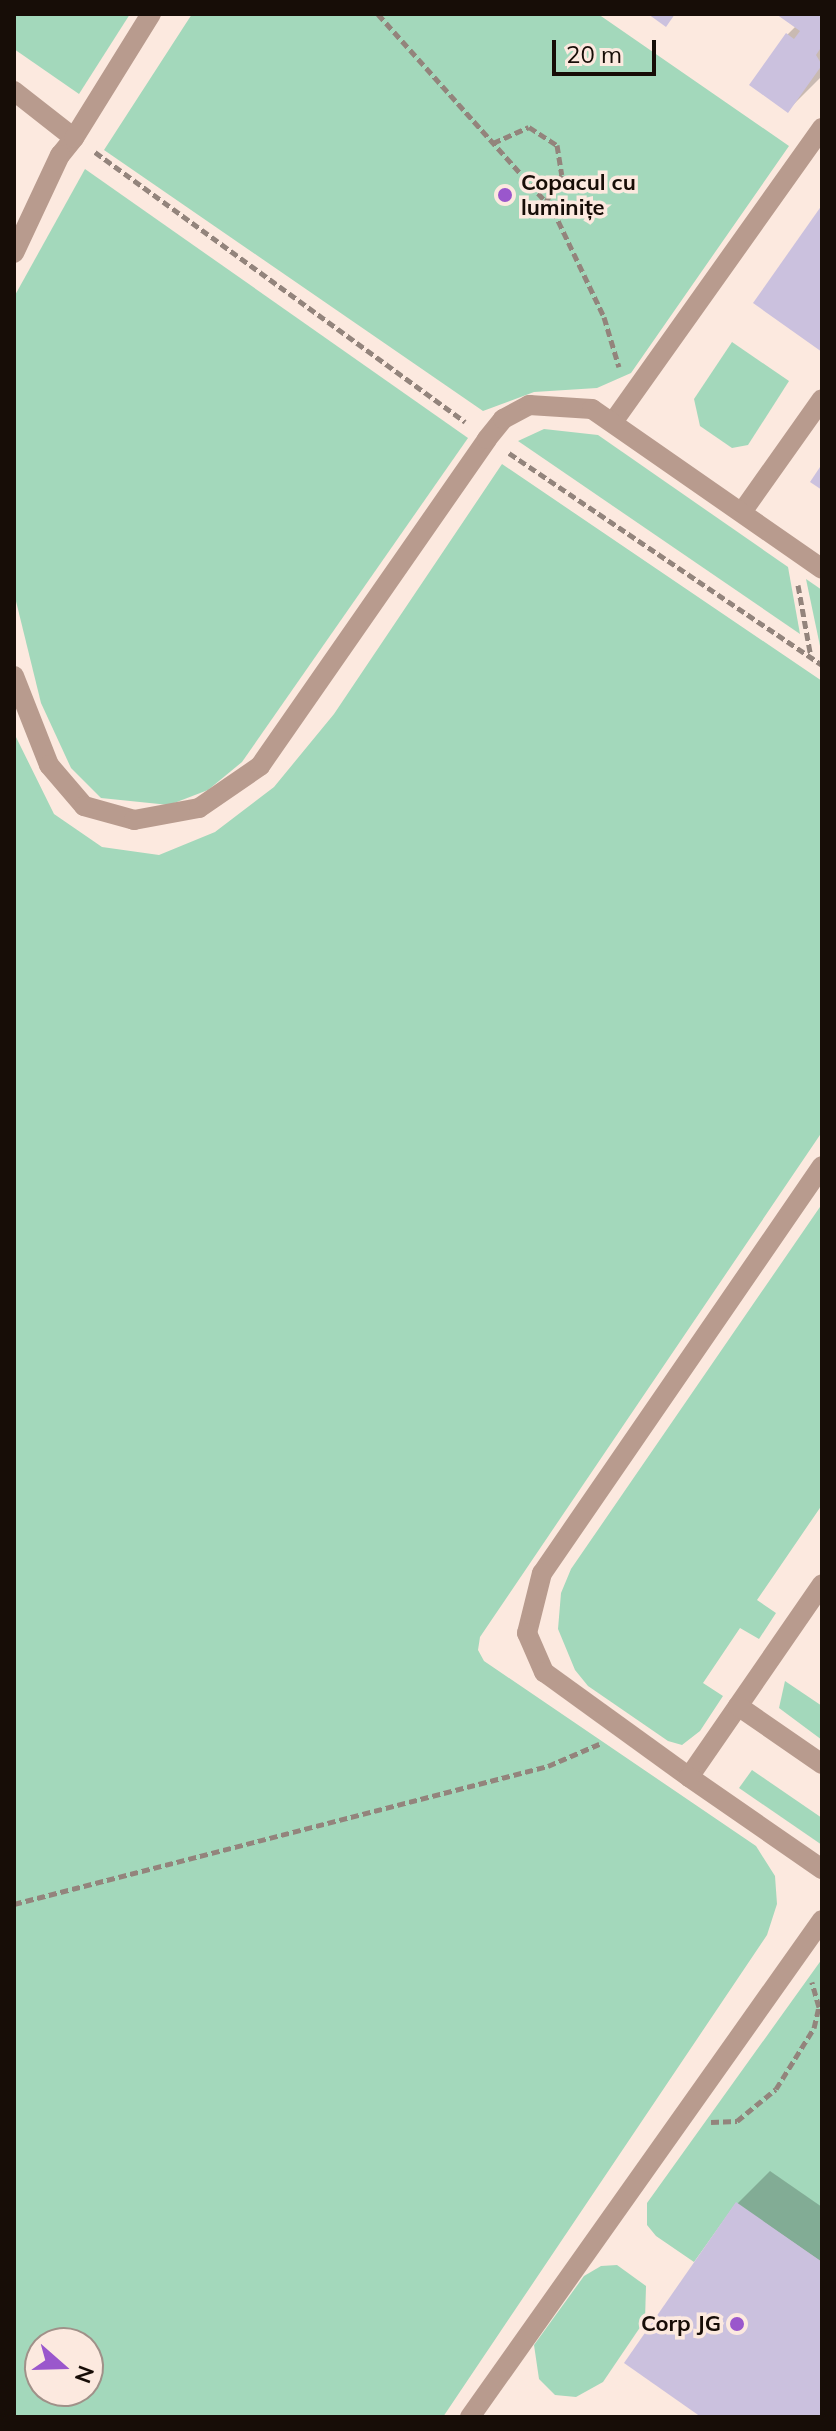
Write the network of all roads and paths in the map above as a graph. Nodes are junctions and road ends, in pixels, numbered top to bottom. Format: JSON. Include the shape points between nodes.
{"nodes":[{"id":1,"x":151,"y":14,"type":"edge"},
{"id":2,"x":378,"y":14,"type":"edge"},
{"id":3,"x":14,"y":91,"type":"edge"},
{"id":4,"x":822,"y":128,"type":"edge"},
{"id":5,"x":74,"y":138,"type":"junction"},
{"id":6,"x":493,"y":143,"type":"junction"},
{"id":7,"x":546,"y":202,"type":"junction"},
{"id":8,"x":14,"y":253,"type":"edge"},
{"id":9,"x":629,"y":399,"type":"junction"},
{"id":10,"x":822,"y":399,"type":"edge"},
{"id":11,"x":613,"y":422,"type":"junction"},
{"id":12,"x":487,"y":439,"type":"junction"},
{"id":13,"x":742,"y":512,"type":"junction"},
{"id":14,"x":792,"y":548,"type":"junction"},
{"id":15,"x":822,"y":569,"type":"edge"},
{"id":16,"x":811,"y":657,"type":"junction"},
{"id":17,"x":822,"y":665,"type":"edge"},
{"id":18,"x":14,"y":676,"type":"edge"},
{"id":19,"x":822,"y":1166,"type":"edge"},
{"id":20,"x":822,"y":1584,"type":"edge"},
{"id":21,"x":738,"y":1706,"type":"junction"},
{"id":22,"x":625,"y":1732,"type":"junction"},
{"id":23,"x":822,"y":1764,"type":"edge"},
{"id":24,"x":689,"y":1777,"type":"junction"},
{"id":25,"x":822,"y":1869,"type":"edge"},
{"id":26,"x":14,"y":1904,"type":"edge"},
{"id":27,"x":822,"y":1920,"type":"edge"},
{"id":28,"x":808,"y":1974,"type":"dead end"},
{"id":29,"x":706,"y":2120,"type":"dead end"},
{"id":30,"x":470,"y":2417,"type":"edge"}],
"edges":[{"from":1,"to":5,"type":"lane"},
{"from":2,"to":6,"type":"path"},
{"from":3,"to":5,"type":"lane"},
{"from":4,"to":9,"type":"lane"},
{"from":5,"to":8,"type":"lane","via":[[60,155]]},
{"from":5,"to":12,"type":"path"},
{"from":6,"to":7,"type":"path"},
{"from":6,"to":7,"type":"path","via":[[529,127],[557,145],[562,175]]},
{"from":7,"to":9,"type":"path","via":[[604,317]]},
{"from":9,"to":11,"type":"lane"},
{"from":10,"to":13,"type":"lane"},
{"from":11,"to":12,"type":"lane","via":[[571,404],[529,405],[503,419]]},
{"from":11,"to":13,"type":"lane"},
{"from":12,"to":16,"type":"path"},
{"from":12,"to":18,"type":"lane","via":[[260,766],[199,808],[134,820],[84,806],[49,765]]},
{"from":13,"to":14,"type":"lane"},
{"from":14,"to":15,"type":"lane"},
{"from":14,"to":16,"type":"path"},
{"from":16,"to":17,"type":"path"},
{"from":19,"to":22,"type":"lane","via":[[542,1573],[531,1602],[527,1633],[544,1672]]},
{"from":20,"to":21,"type":"lane"},
{"from":21,"to":23,"type":"lane"},
{"from":21,"to":24,"type":"lane"},
{"from":22,"to":24,"type":"lane"},
{"from":22,"to":26,"type":"path","via":[[548,1766]]},
{"from":24,"to":25,"type":"lane"},
{"from":27,"to":30,"type":"lane"},
{"from":28,"to":29,"type":"path","via":[[819,2007],[814,2028],[791,2068],[759,2106],[737,2121],[721,2125]]}]}
